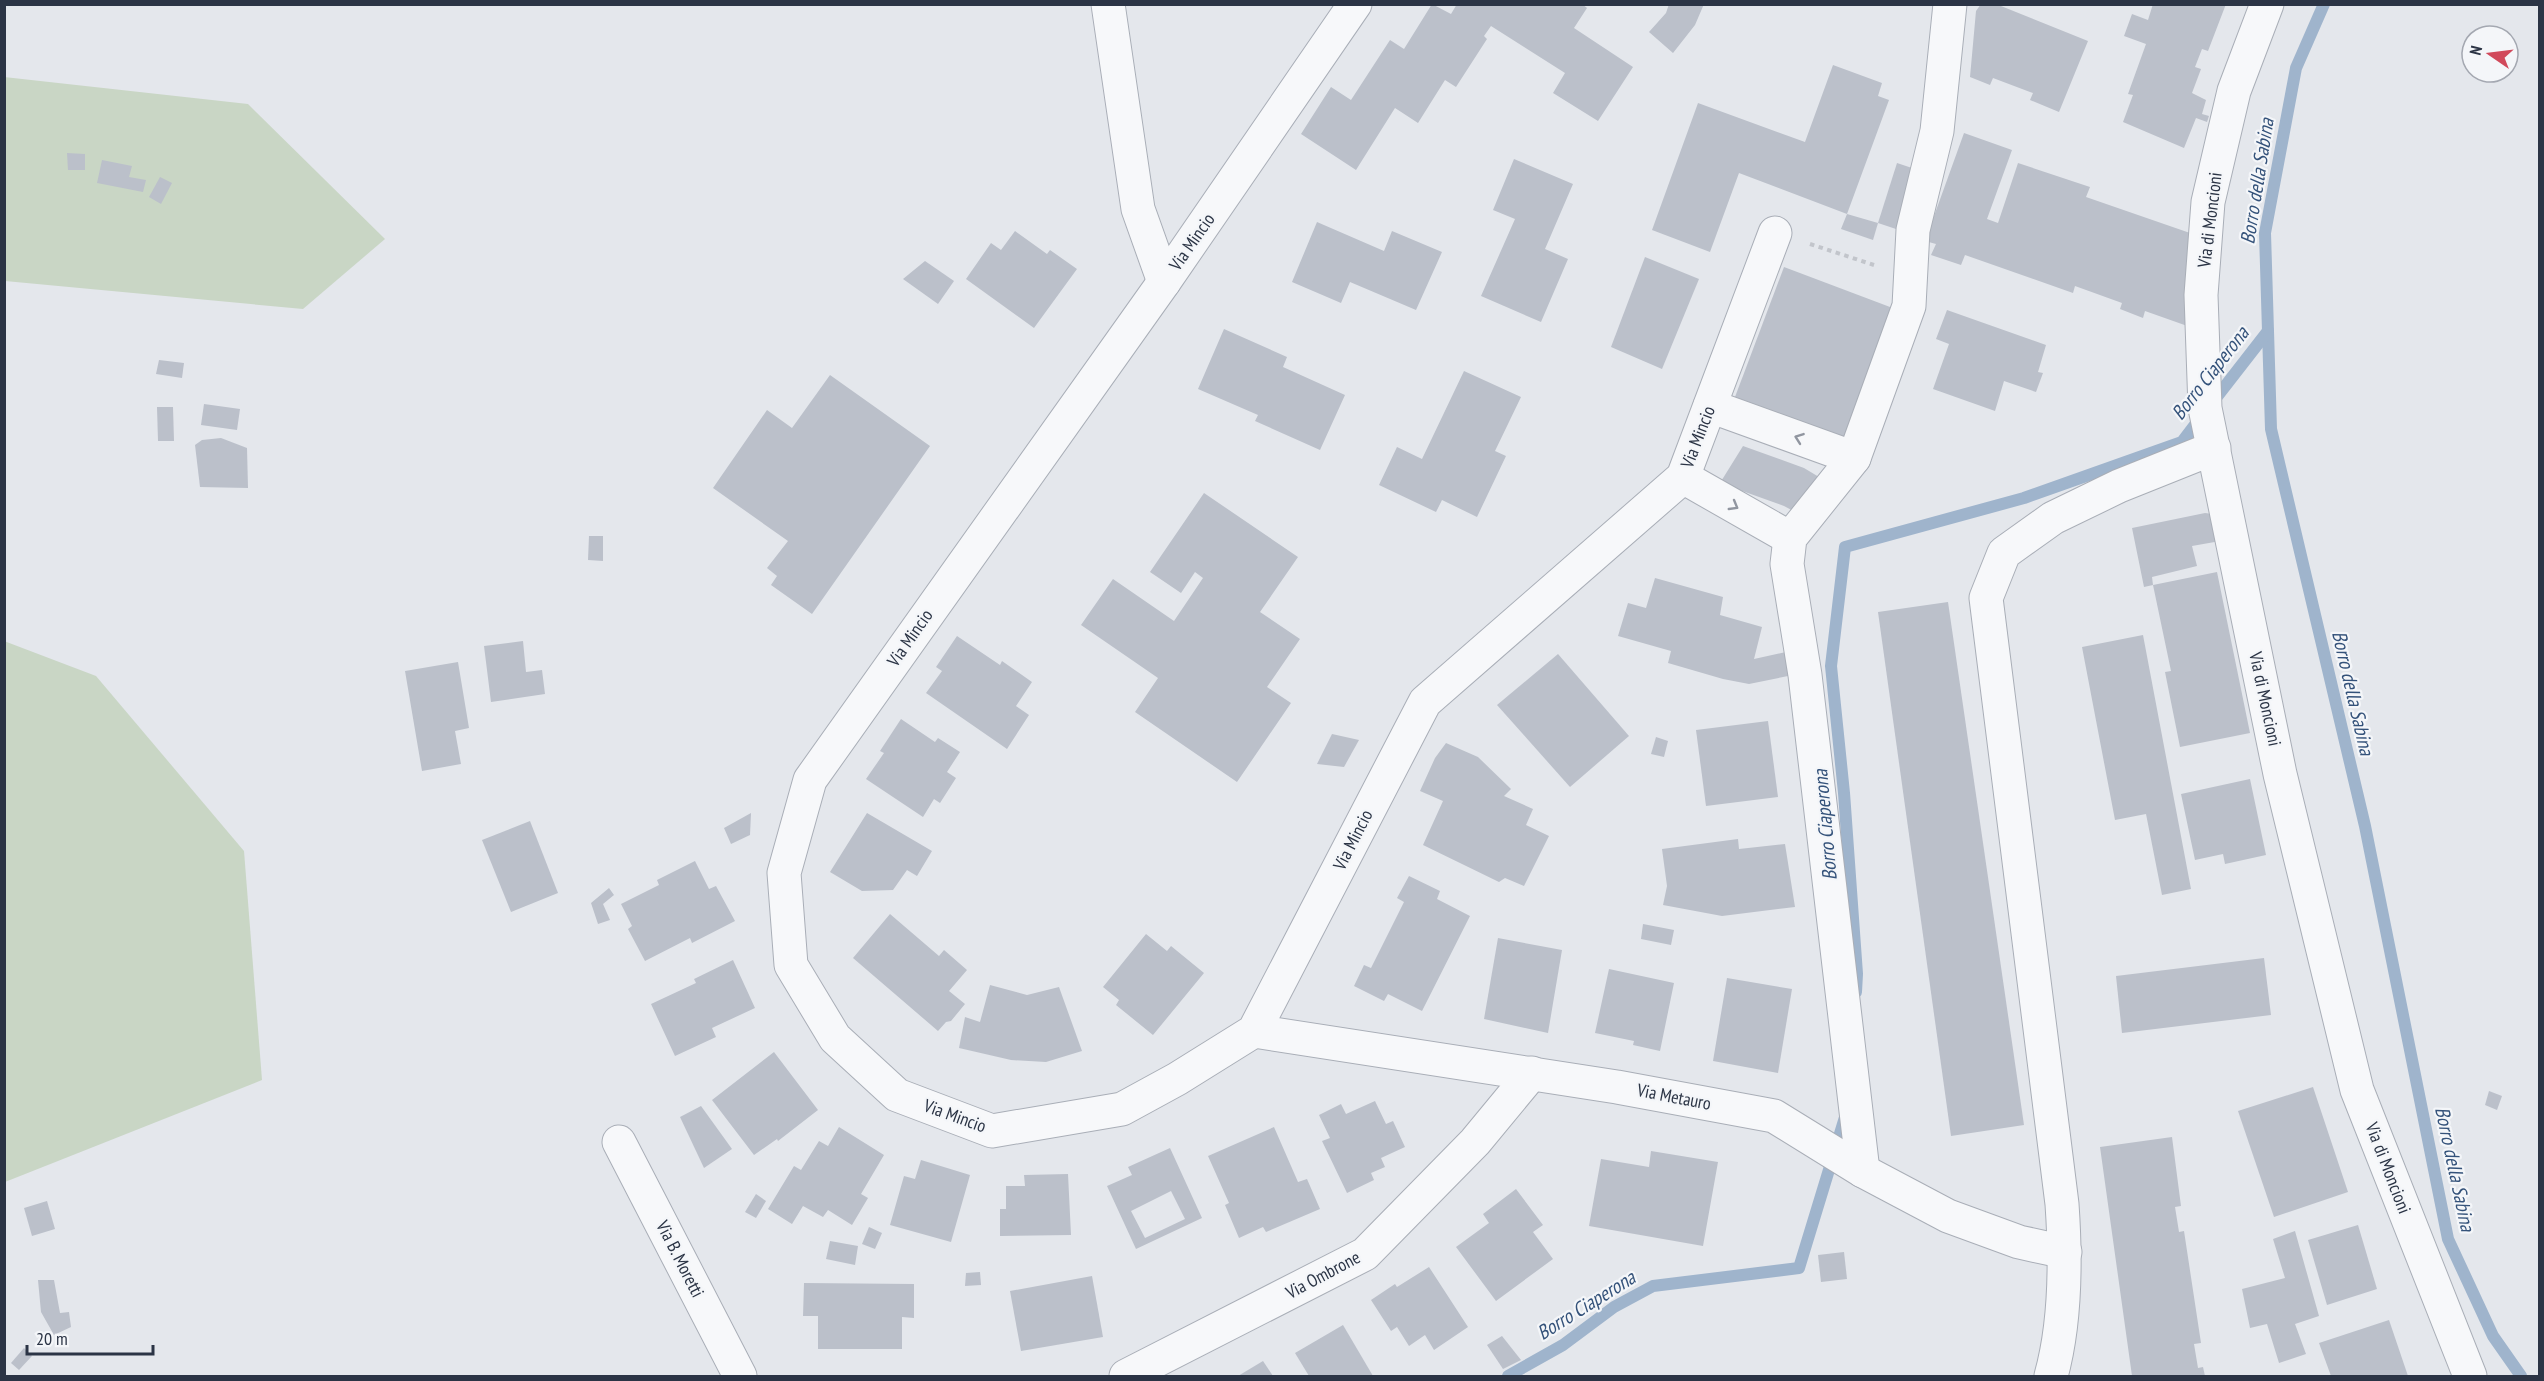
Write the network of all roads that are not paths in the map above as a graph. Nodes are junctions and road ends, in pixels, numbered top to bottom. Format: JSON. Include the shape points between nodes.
{"nodes":[{"id":1,"x":1108,"y":4,"type":"edge"},
{"id":2,"x":1355,"y":4,"type":"edge"},
{"id":3,"x":1950,"y":4,"type":"edge"},
{"id":4,"x":2267,"y":4,"type":"edge"},
{"id":5,"x":1775,"y":233,"type":"road end"},
{"id":6,"x":1164,"y":282,"type":"junction"},
{"id":7,"x":1710,"y":406,"type":"junction"},
{"id":8,"x":2214,"y":448,"type":"junction"},
{"id":9,"x":1854,"y":458,"type":"junction"},
{"id":10,"x":1683,"y":477,"type":"junction"},
{"id":11,"x":1790,"y":538,"type":"junction"},
{"id":12,"x":1254,"y":1031,"type":"junction"},
{"id":13,"x":1532,"y":1073,"type":"junction"},
{"id":14,"x":619,"y":1142,"type":"dead end"},
{"id":15,"x":1857,"y":1168,"type":"junction"},
{"id":16,"x":2065,"y":1252,"type":"junction"},
{"id":17,"x":740,"y":1377,"type":"edge"},
{"id":18,"x":1126,"y":1377,"type":"edge"},
{"id":19,"x":2051,"y":1377,"type":"edge"},
{"id":20,"x":2470,"y":1377,"type":"edge"}],
"edges":[{"from":1,"to":6,"type":"street","via":[[1138,208]]},
{"from":2,"to":6,"type":"street","name":"Via Mincio"},
{"from":3,"to":9,"type":"street","via":[[1937,131],[1912,230],[1910,306]]},
{"from":4,"to":8,"type":"street","name":"Via di Moncioni","via":[[2234,91],[2208,202],[2201,295],[2205,408]]},
{"from":5,"to":7,"type":"street","name":"Via Mincio"},
{"from":6,"to":12,"type":"street","name":"Via Mincio","via":[[810,780],[784,873],[791,965],[835,1038],[897,1095],[992,1131],[1122,1109]]},
{"from":9,"to":7,"type":"street","one_way":true},
{"from":7,"to":10,"type":"street","name":"Via Mincio"},
{"from":8,"to":16,"type":"street","via":[[2119,486],[2053,518],[2004,553],[1986,598]]},
{"from":8,"to":20,"type":"street","name":"Via di Moncioni","via":[[2280,774],[2357,1090]]},
{"from":9,"to":11,"type":"street"},
{"from":10,"to":11,"type":"street","one_way":true},
{"from":10,"to":12,"type":"street","name":"Via Mincio","via":[[1425,702]]},
{"from":11,"to":15,"type":"street","via":[[1787,564],[1805,675]]},
{"from":12,"to":13,"type":"street","name":"Via Metauro"},
{"from":13,"to":15,"type":"street","name":"Via Metauro","via":[[1774,1116]]},
{"from":13,"to":18,"type":"street","name":"Via Ombrone","via":[[1475,1142],[1365,1254]]},
{"from":14,"to":17,"type":"street","name":"Via B. Moretti"},
{"from":15,"to":16,"type":"street","name":"Via Metauro","via":[[1948,1216],[2019,1242]]},
{"from":16,"to":19,"type":"street","via":[[2058,1350]]}]}
